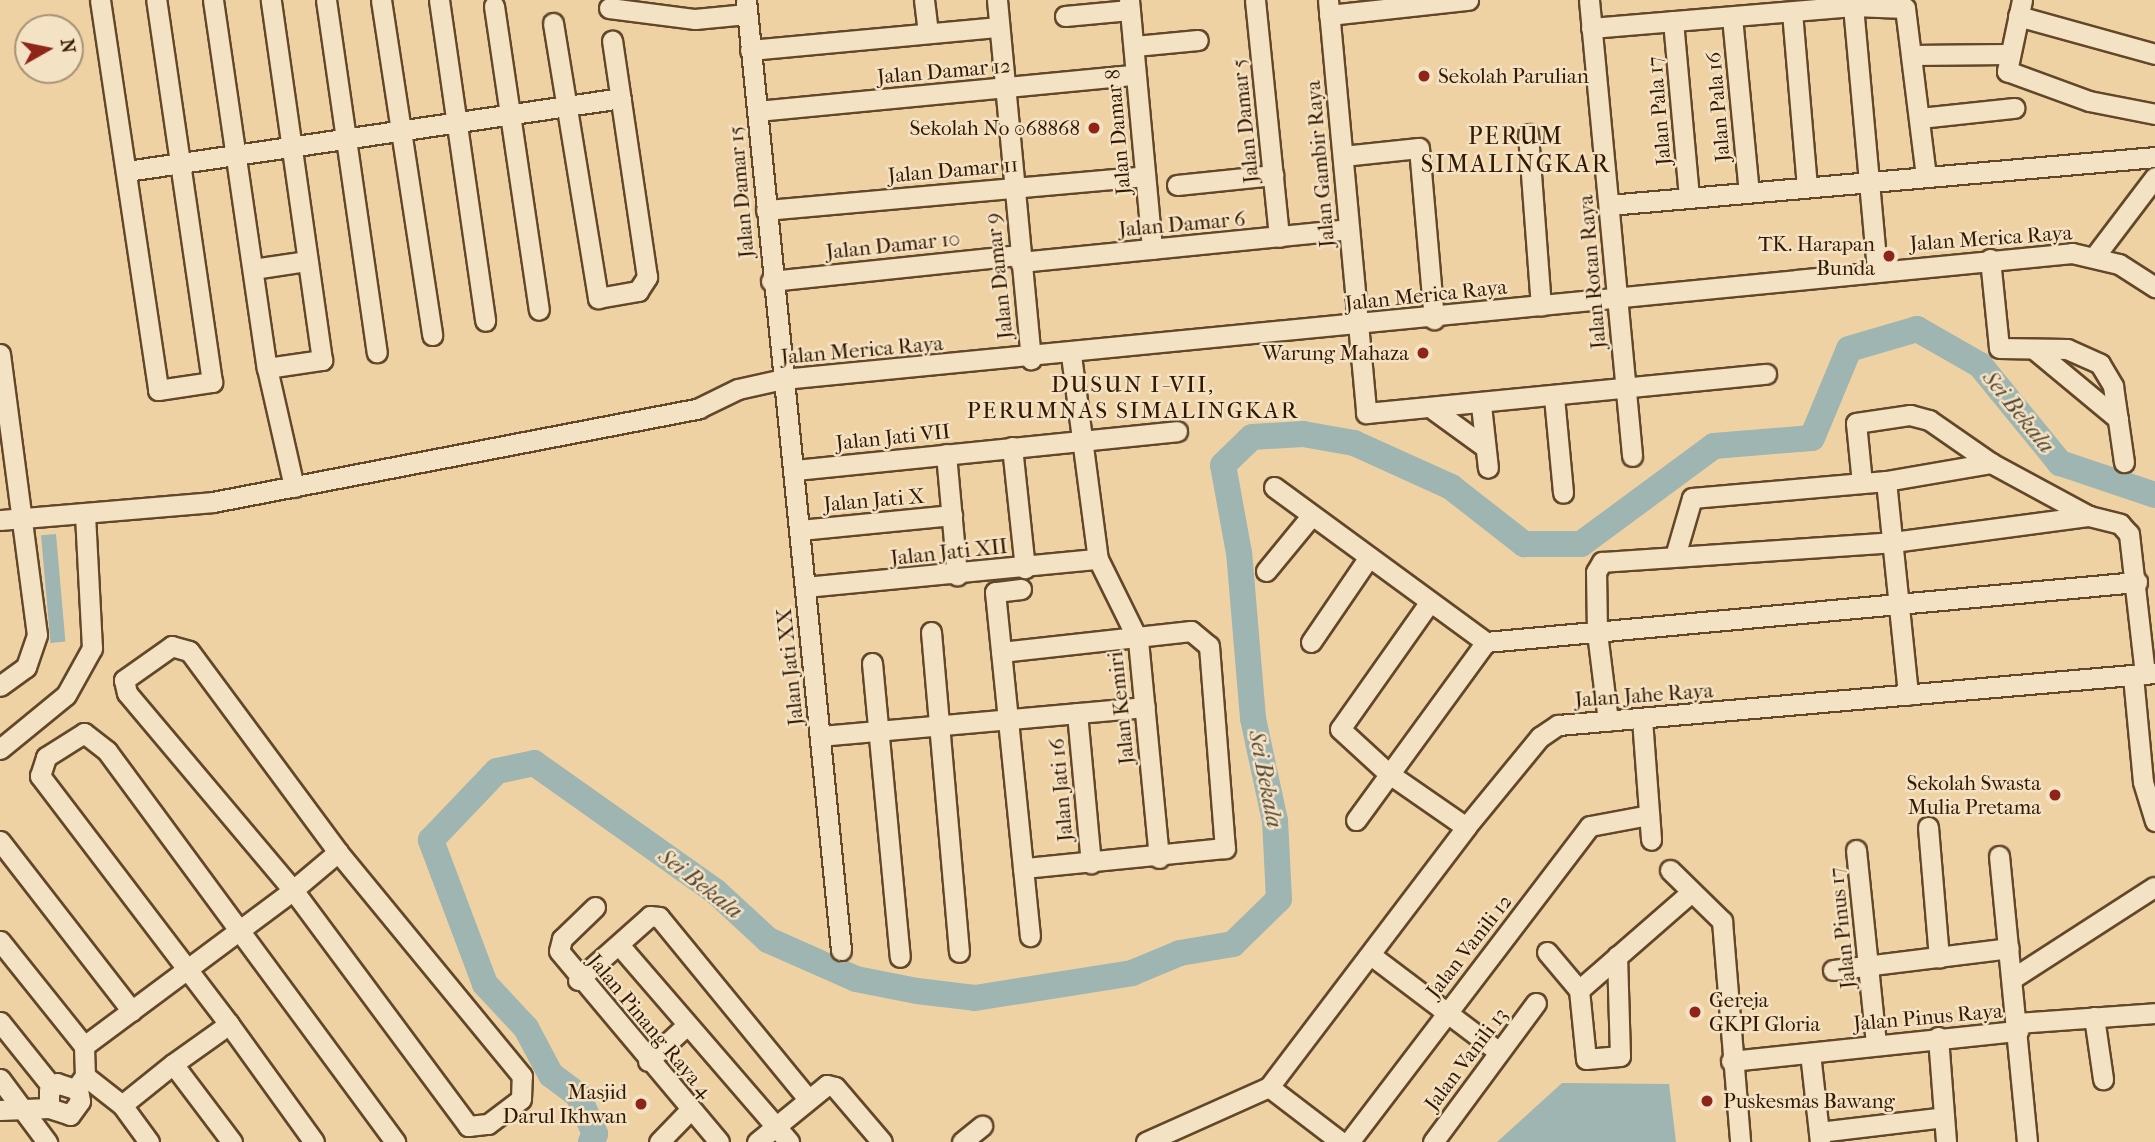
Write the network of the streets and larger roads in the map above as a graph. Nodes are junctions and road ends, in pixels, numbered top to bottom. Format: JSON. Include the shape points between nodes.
{"nodes":[{"id":1,"x":100,"y":0,"type":"edge"},
{"id":2,"x":156,"y":0,"type":"edge"},
{"id":3,"x":214,"y":0,"type":"edge"},
{"id":4,"x":271,"y":0,"type":"edge"},
{"id":5,"x":326,"y":0,"type":"edge"},
{"id":6,"x":381,"y":0,"type":"edge"},
{"id":7,"x":439,"y":0,"type":"edge"},
{"id":8,"x":924,"y":0,"type":"edge"},
{"id":9,"x":997,"y":0,"type":"edge"},
{"id":10,"x":1255,"y":0,"type":"edge"},
{"id":11,"x":1468,"y":0,"type":"edge"},
{"id":12,"x":1589,"y":0,"type":"edge"},
{"id":13,"x":1130,"y":5,"type":"edge"},
{"id":14,"x":494,"y":6,"type":"dead end"},
{"id":15,"x":1853,"y":6,"type":"junction"},
{"id":16,"x":747,"y":7,"type":"edge"},
{"id":17,"x":609,"y":8,"type":"dead end"},
{"id":18,"x":1329,"y":8,"type":"edge"},
{"id":19,"x":2020,"y":8,"type":"edge"},
{"id":20,"x":1792,"y":12,"type":"junction"},
{"id":21,"x":1065,"y":16,"type":"dead end"},
{"id":22,"x":1732,"y":17,"type":"junction"},
{"id":23,"x":1673,"y":22,"type":"junction"},
{"id":24,"x":553,"y":23,"type":"dead end"},
{"id":25,"x":999,"y":27,"type":"junction"},
{"id":26,"x":1591,"y":28,"type":"junction"},
{"id":27,"x":928,"y":33,"type":"junction"},
{"id":28,"x":1198,"y":40,"type":"dead end"},
{"id":29,"x":612,"y":41,"type":"dead end"},
{"id":30,"x":1135,"y":46,"type":"junction"},
{"id":31,"x":750,"y":50,"type":"junction"},
{"id":32,"x":2007,"y":54,"type":"junction"},
{"id":33,"x":2155,"y":54,"type":"edge"},
{"id":34,"x":1912,"y":55,"type":"junction"},
{"id":35,"x":1134,"y":75,"type":"junction"},
{"id":36,"x":1003,"y":88,"type":"junction"},
{"id":37,"x":621,"y":98,"type":"junction"},
{"id":38,"x":565,"y":106,"type":"junction"},
{"id":39,"x":2014,"y":108,"type":"dead end"},
{"id":40,"x":757,"y":111,"type":"junction"},
{"id":41,"x":511,"y":114,"type":"junction"},
{"id":42,"x":2155,"y":114,"type":"edge"},
{"id":43,"x":1920,"y":118,"type":"junction"},
{"id":44,"x":456,"y":122,"type":"junction"},
{"id":45,"x":400,"y":129,"type":"junction"},
{"id":46,"x":1528,"y":134,"type":"dead end"},
{"id":47,"x":346,"y":138,"type":"junction"},
{"id":48,"x":290,"y":146,"type":"junction"},
{"id":49,"x":235,"y":154,"type":"junction"},
{"id":50,"x":1343,"y":156,"type":"junction"},
{"id":51,"x":2155,"y":157,"type":"edge"},
{"id":52,"x":180,"y":164,"type":"junction"},
{"id":53,"x":127,"y":172,"type":"junction"},
{"id":54,"x":1273,"y":175,"type":"junction"},
{"id":55,"x":1144,"y":176,"type":"junction"},
{"id":56,"x":1926,"y":177,"type":"junction"},
{"id":57,"x":2155,"y":177,"type":"edge"},
{"id":58,"x":1868,"y":181,"type":"junction"},
{"id":59,"x":1177,"y":185,"type":"dead end"},
{"id":60,"x":1807,"y":187,"type":"junction"},
{"id":61,"x":1012,"y":188,"type":"junction"},
{"id":62,"x":1749,"y":192,"type":"junction"},
{"id":63,"x":1689,"y":197,"type":"junction"},
{"id":64,"x":1609,"y":205,"type":"junction"},
{"id":65,"x":766,"y":210,"type":"junction"},
{"id":66,"x":1348,"y":229,"type":"junction"},
{"id":67,"x":1279,"y":237,"type":"junction"},
{"id":68,"x":1152,"y":249,"type":"junction"},
{"id":69,"x":2095,"y":256,"type":"junction"},
{"id":70,"x":1020,"y":258,"type":"junction"},
{"id":71,"x":1990,"y":259,"type":"junction"},
{"id":72,"x":307,"y":261,"type":"junction"},
{"id":73,"x":253,"y":269,"type":"junction"},
{"id":74,"x":1877,"y":269,"type":"junction"},
{"id":75,"x":771,"y":281,"type":"junction"},
{"id":76,"x":2155,"y":287,"type":"edge"},
{"id":77,"x":1616,"y":296,"type":"junction"},
{"id":78,"x":1541,"y":306,"type":"junction"},
{"id":79,"x":539,"y":310,"type":"dead end"},
{"id":80,"x":1434,"y":319,"type":"junction"},
{"id":81,"x":485,"y":321,"type":"dead end"},
{"id":82,"x":1358,"y":324,"type":"junction"},
{"id":83,"x":432,"y":335,"type":"dead end"},
{"id":84,"x":2035,"y":350,"type":"junction"},
{"id":85,"x":377,"y":352,"type":"dead end"},
{"id":86,"x":0,"y":354,"type":"edge"},
{"id":87,"x":1072,"y":355,"type":"junction"},
{"id":88,"x":1031,"y":359,"type":"junction"},
{"id":89,"x":267,"y":368,"type":"junction"},
{"id":90,"x":1766,"y":374,"type":"dead end"},
{"id":91,"x":783,"y":379,"type":"junction"},
{"id":92,"x":1627,"y":390,"type":"junction"},
{"id":93,"x":1554,"y":397,"type":"junction"},
{"id":94,"x":1481,"y":405,"type":"junction"},
{"id":95,"x":1434,"y":410,"type":"junction"},
{"id":96,"x":2118,"y":419,"type":"junction"},
{"id":97,"x":1177,"y":431,"type":"dead end"},
{"id":98,"x":1080,"y":442,"type":"junction"},
{"id":99,"x":1012,"y":447,"type":"junction"},
{"id":100,"x":1485,"y":447,"type":"junction"},
{"id":101,"x":946,"y":454,"type":"junction"},
{"id":102,"x":1632,"y":456,"type":"dead end"},
{"id":103,"x":2124,"y":462,"type":"dead end"},
{"id":104,"x":1991,"y":463,"type":"junction"},
{"id":105,"x":1488,"y":468,"type":"dead end"},
{"id":106,"x":794,"y":470,"type":"junction"},
{"id":107,"x":1886,"y":481,"type":"junction"},
{"id":108,"x":1862,"y":483,"type":"junction"},
{"id":109,"x":294,"y":487,"type":"junction"},
{"id":110,"x":1274,"y":487,"type":"dead end"},
{"id":111,"x":1563,"y":493,"type":"dead end"},
{"id":112,"x":85,"y":513,"type":"junction"},
{"id":113,"x":952,"y":515,"type":"junction"},
{"id":114,"x":1312,"y":515,"type":"junction"},
{"id":115,"x":2089,"y":516,"type":"junction"},
{"id":116,"x":24,"y":519,"type":"junction"},
{"id":117,"x":0,"y":520,"type":"edge"},
{"id":118,"x":800,"y":530,"type":"junction"},
{"id":119,"x":1893,"y":541,"type":"junction"},
{"id":120,"x":1675,"y":556,"type":"junction"},
{"id":121,"x":1369,"y":557,"type":"junction"},
{"id":122,"x":1098,"y":559,"type":"junction"},
{"id":123,"x":1025,"y":568,"type":"junction"},
{"id":124,"x":1266,"y":571,"type":"dead end"},
{"id":125,"x":957,"y":576,"type":"junction"},
{"id":126,"x":2137,"y":582,"type":"junction"},
{"id":127,"x":805,"y":587,"type":"junction"},
{"id":128,"x":1021,"y":589,"type":"dead end"},
{"id":129,"x":1429,"y":603,"type":"junction"},
{"id":130,"x":1900,"y":605,"type":"junction"},
{"id":131,"x":931,"y":632,"type":"dead end"},
{"id":132,"x":1597,"y":633,"type":"junction"},
{"id":133,"x":1138,"y":640,"type":"junction"},
{"id":134,"x":1311,"y":642,"type":"dead end"},
{"id":135,"x":1486,"y":642,"type":"junction"},
{"id":136,"x":1001,"y":652,"type":"junction"},
{"id":137,"x":872,"y":663,"type":"dead end"},
{"id":138,"x":2144,"y":675,"type":"edge"},
{"id":139,"x":0,"y":686,"type":"edge"},
{"id":140,"x":1908,"y":695,"type":"junction"},
{"id":141,"x":1145,"y":707,"type":"junction"},
{"id":142,"x":1077,"y":713,"type":"junction"},
{"id":143,"x":1642,"y":719,"type":"junction"},
{"id":144,"x":1008,"y":720,"type":"junction"},
{"id":145,"x":1608,"y":721,"type":"junction"},
{"id":146,"x":941,"y":726,"type":"junction"},
{"id":147,"x":879,"y":729,"type":"junction"},
{"id":148,"x":820,"y":736,"type":"junction"},
{"id":149,"x":0,"y":749,"type":"edge"},
{"id":150,"x":1388,"y":773,"type":"junction"},
{"id":151,"x":1649,"y":815,"type":"junction"},
{"id":152,"x":1356,"y":820,"type":"dead end"},
{"id":153,"x":2155,"y":821,"type":"edge"},
{"id":154,"x":1466,"y":827,"type":"junction"},
{"id":155,"x":1928,"y":827,"type":"dead end"},
{"id":156,"x":1651,"y":840,"type":"dead end"},
{"id":157,"x":0,"y":841,"type":"edge"},
{"id":158,"x":1856,"y":850,"type":"dead end"},
{"id":159,"x":338,"y":852,"type":"junction"},
{"id":160,"x":1999,"y":856,"type":"dead end"},
{"id":161,"x":1158,"y":858,"type":"junction"},
{"id":162,"x":1091,"y":863,"type":"junction"},
{"id":163,"x":1023,"y":868,"type":"junction"},
{"id":164,"x":1670,"y":870,"type":"dead end"},
{"id":165,"x":2154,"y":887,"type":"edge"},
{"id":166,"x":293,"y":890,"type":"junction"},
{"id":167,"x":1690,"y":893,"type":"junction"},
{"id":168,"x":595,"y":907,"type":"dead end"},
{"id":169,"x":239,"y":930,"type":"junction"},
{"id":170,"x":1030,"y":936,"type":"dead end"},
{"id":171,"x":0,"y":941,"type":"edge"},
{"id":172,"x":620,"y":946,"type":"junction"},
{"id":173,"x":2009,"y":948,"type":"junction"},
{"id":174,"x":841,"y":950,"type":"dead end"},
{"id":175,"x":959,"y":952,"type":"dead end"},
{"id":176,"x":1546,"y":952,"type":"dead end"},
{"id":177,"x":1372,"y":956,"type":"junction"},
{"id":178,"x":1617,"y":956,"type":"junction"},
{"id":179,"x":900,"y":957,"type":"dead end"},
{"id":180,"x":1939,"y":958,"type":"junction"},
{"id":181,"x":1870,"y":965,"type":"junction"},
{"id":182,"x":190,"y":967,"type":"junction"},
{"id":183,"x":1833,"y":970,"type":"dead end"},
{"id":184,"x":2013,"y":978,"type":"junction"},
{"id":185,"x":578,"y":980,"type":"junction"},
{"id":186,"x":1579,"y":990,"type":"junction"},
{"id":187,"x":1536,"y":1003,"type":"dead end"},
{"id":188,"x":132,"y":1010,"type":"junction"},
{"id":189,"x":1446,"y":1012,"type":"junction"},
{"id":190,"x":2155,"y":1013,"type":"edge"},
{"id":191,"x":2094,"y":1017,"type":"junction"},
{"id":192,"x":0,"y":1022,"type":"edge"},
{"id":193,"x":229,"y":1024,"type":"junction"},
{"id":194,"x":687,"y":1024,"type":"junction"},
{"id":195,"x":2017,"y":1027,"type":"junction"},
{"id":196,"x":1938,"y":1037,"type":"junction"},
{"id":197,"x":1876,"y":1042,"type":"junction"},
{"id":198,"x":84,"y":1046,"type":"junction"},
{"id":199,"x":1499,"y":1052,"type":"junction"},
{"id":200,"x":1810,"y":1053,"type":"junction"},
{"id":201,"x":648,"y":1060,"type":"junction"},
{"id":202,"x":1731,"y":1061,"type":"junction"},
{"id":203,"x":173,"y":1064,"type":"junction"},
{"id":204,"x":0,"y":1079,"type":"edge"},
{"id":205,"x":2103,"y":1079,"type":"dead end"},
{"id":206,"x":80,"y":1082,"type":"junction"},
{"id":207,"x":52,"y":1087,"type":"junction"},
{"id":208,"x":1269,"y":1087,"type":"junction"},
{"id":209,"x":808,"y":1099,"type":"junction"},
{"id":210,"x":122,"y":1105,"type":"junction"},
{"id":211,"x":22,"y":1107,"type":"junction"},
{"id":212,"x":50,"y":1108,"type":"junction"},
{"id":213,"x":0,"y":1110,"type":"edge"},
{"id":214,"x":691,"y":1110,"type":"junction"},
{"id":215,"x":1944,"y":1117,"type":"junction"},
{"id":216,"x":982,"y":1126,"type":"dead end"},
{"id":217,"x":775,"y":1127,"type":"junction"},
{"id":218,"x":1819,"y":1137,"type":"edge"},
{"id":219,"x":47,"y":1142,"type":"edge"},
{"id":220,"x":149,"y":1142,"type":"edge"},
{"id":221,"x":232,"y":1142,"type":"edge"},
{"id":222,"x":314,"y":1142,"type":"edge"},
{"id":223,"x":395,"y":1142,"type":"edge"},
{"id":224,"x":659,"y":1142,"type":"edge"},
{"id":225,"x":719,"y":1142,"type":"edge"},
{"id":226,"x":757,"y":1142,"type":"edge"},
{"id":227,"x":789,"y":1142,"type":"edge"},
{"id":228,"x":882,"y":1142,"type":"edge"},
{"id":229,"x":962,"y":1142,"type":"edge"},
{"id":230,"x":1146,"y":1142,"type":"edge"},
{"id":231,"x":1340,"y":1142,"type":"edge"},
{"id":232,"x":1349,"y":1142,"type":"edge"},
{"id":233,"x":1433,"y":1142,"type":"edge"},
{"id":234,"x":1740,"y":1142,"type":"edge"},
{"id":235,"x":1946,"y":1142,"type":"edge"},
{"id":236,"x":2027,"y":1142,"type":"edge"}],
"edges":[{"from":1,"to":53,"type":"street"},
{"from":2,"to":52,"type":"street"},
{"from":3,"to":49,"type":"street"},
{"from":4,"to":48,"type":"street"},
{"from":5,"to":47,"type":"street"},
{"from":6,"to":45,"type":"street"},
{"from":7,"to":44,"type":"street"},
{"from":8,"to":27,"type":"street"},
{"from":9,"to":25,"type":"street"},
{"from":10,"to":54,"type":"street","name":"Jalan Damar 5"},
{"from":11,"to":18,"type":"street"},
{"from":12,"to":26,"type":"street","name":"Jalan Rotan Raya"},
{"from":13,"to":21,"type":"street"},
{"from":13,"to":30,"type":"street","name":"Jalan Damar 8"},
{"from":14,"to":41,"type":"street"},
{"from":15,"to":20,"type":"street"},
{"from":15,"to":34,"type":"street","via":[[1905,8]]},
{"from":15,"to":58,"type":"street"},
{"from":16,"to":17,"type":"street","via":[[695,19]]},
{"from":16,"to":31,"type":"street","name":"Jalan Damar 15"},
{"from":18,"to":50,"type":"street","name":"Jalan Gambir Raya"},
{"from":19,"to":32,"type":"street"},
{"from":19,"to":33,"type":"street"},
{"from":20,"to":22,"type":"street"},
{"from":20,"to":60,"type":"street"},
{"from":22,"to":23,"type":"street"},
{"from":22,"to":62,"type":"street","name":"Jalan Pala 16"},
{"from":23,"to":26,"type":"street"},
{"from":23,"to":63,"type":"street","name":"Jalan Pala 17"},
{"from":24,"to":38,"type":"street"},
{"from":25,"to":27,"type":"street"},
{"from":25,"to":36,"type":"street"},
{"from":26,"to":64,"type":"street","name":"Jalan Rotan Raya"},
{"from":27,"to":31,"type":"street"},
{"from":28,"to":30,"type":"street"},
{"from":29,"to":37,"type":"street"},
{"from":30,"to":35,"type":"street","name":"Jalan Damar 8"},
{"from":31,"to":40,"type":"street","name":"Jalan Damar 15"},
{"from":32,"to":34,"type":"street"},
{"from":32,"to":42,"type":"street","via":[[2007,71],[2020,79]]},
{"from":34,"to":43,"type":"street"},
{"from":35,"to":36,"type":"street","name":"Jalan Damar 12"},
{"from":35,"to":55,"type":"street","name":"Jalan Damar 8"},
{"from":36,"to":40,"type":"street","name":"Jalan Damar 12"},
{"from":36,"to":61,"type":"street","name":"Jalan Damar 9"},
{"from":37,"to":38,"type":"street"},
{"from":37,"to":38,"type":"street","via":[[647,277],[638,292],[608,298],[593,292]]},
{"from":38,"to":41,"type":"street"},
{"from":39,"to":43,"type":"street"},
{"from":40,"to":65,"type":"street","name":"Jalan Damar 15"},
{"from":41,"to":44,"type":"street"},
{"from":41,"to":79,"type":"street"},
{"from":43,"to":56,"type":"street"},
{"from":44,"to":45,"type":"street"},
{"from":44,"to":81,"type":"street"},
{"from":45,"to":47,"type":"street"},
{"from":45,"to":83,"type":"street"},
{"from":46,"to":78,"type":"street"},
{"from":47,"to":48,"type":"street"},
{"from":47,"to":85,"type":"street"},
{"from":48,"to":49,"type":"street"},
{"from":48,"to":72,"type":"street"},
{"from":49,"to":52,"type":"street"},
{"from":49,"to":73,"type":"street"},
{"from":50,"to":66,"type":"street","name":"Jalan Gambir Raya"},
{"from":50,"to":80,"type":"street","via":[[1419,148]]},
{"from":51,"to":56,"type":"street"},
{"from":52,"to":53,"type":"street"},
{"from":52,"to":53,"type":"street","via":[[212,382],[158,390]]},
{"from":54,"to":59,"type":"street"},
{"from":54,"to":67,"type":"street","name":"Jalan Damar 5"},
{"from":55,"to":61,"type":"street","name":"Jalan Damar 11"},
{"from":55,"to":68,"type":"street","name":"Jalan Damar 8"},
{"from":56,"to":58,"type":"street"},
{"from":57,"to":69,"type":"street"},
{"from":58,"to":60,"type":"street"},
{"from":58,"to":74,"type":"street"},
{"from":60,"to":62,"type":"street"},
{"from":61,"to":65,"type":"street","name":"Jalan Damar 11"},
{"from":61,"to":70,"type":"street","name":"Jalan Damar 9"},
{"from":62,"to":63,"type":"street"},
{"from":63,"to":64,"type":"street"},
{"from":64,"to":77,"type":"street","name":"Jalan Rotan Raya"},
{"from":65,"to":75,"type":"street","name":"Jalan Damar 15"},
{"from":66,"to":67,"type":"street","name":"Jalan Damar 6"},
{"from":66,"to":82,"type":"street","name":"Jalan Gambir Raya"},
{"from":67,"to":68,"type":"street","name":"Jalan Damar 6"},
{"from":68,"to":70,"type":"street","name":"Jalan Damar 6"},
{"from":69,"to":71,"type":"street","name":"Jalan Merica Raya"},
{"from":69,"to":76,"type":"street","name":"Jalan Merica Raya"},
{"from":70,"to":75,"type":"street","name":"Jalan Damar 10"},
{"from":70,"to":88,"type":"street","name":"Jalan Damar 9"},
{"from":71,"to":74,"type":"street","name":"Jalan Merica Raya"},
{"from":71,"to":84,"type":"street","via":[[1999,348]]},
{"from":72,"to":73,"type":"street"},
{"from":72,"to":89,"type":"street","via":[[322,360]]},
{"from":73,"to":89,"type":"street"},
{"from":74,"to":77,"type":"street","name":"Jalan Merica Raya"},
{"from":75,"to":91,"type":"street","name":"Jalan Damar 15"},
{"from":77,"to":78,"type":"street","name":"Jalan Merica Raya"},
{"from":77,"to":92,"type":"street","name":"Jalan Rotan Raya"},
{"from":78,"to":80,"type":"street","name":"Jalan Merica Raya"},
{"from":80,"to":82,"type":"street","name":"Jalan Merica Raya"},
{"from":82,"to":87,"type":"street","name":"Jalan Merica Raya"},
{"from":82,"to":95,"type":"street","name":"Jalan Gambir Raya","via":[[1362,404],[1374,415]]},
{"from":84,"to":96,"type":"street"},
{"from":84,"to":96,"type":"street","via":[[2084,352],[2100,363],[2113,386]]},
{"from":86,"to":116,"type":"street"},
{"from":87,"to":88,"type":"street","name":"Jalan Merica Raya"},
{"from":87,"to":98,"type":"street","name":"Jalan Kemiri"},
{"from":88,"to":91,"type":"street","name":"Jalan Merica Raya"},
{"from":89,"to":109,"type":"street"},
{"from":90,"to":92,"type":"street"},
{"from":91,"to":106,"type":"street","name":"Jalan Jati XX"},
{"from":91,"to":109,"type":"street","name":"Jalan Merica Raya","via":[[738,388],[699,408]]},
{"from":92,"to":93,"type":"street"},
{"from":92,"to":102,"type":"street","name":"Jalan Rotan Raya"},
{"from":93,"to":94,"type":"street"},
{"from":93,"to":111,"type":"street"},
{"from":94,"to":95,"type":"street"},
{"from":94,"to":100,"type":"street"},
{"from":95,"to":100,"type":"street"},
{"from":96,"to":103,"type":"street"},
{"from":97,"to":98,"type":"street","name":"Jalan Jati VII"},
{"from":98,"to":99,"type":"street","name":"Jalan Jati VII"},
{"from":98,"to":122,"type":"street","name":"Jalan Kemiri"},
{"from":99,"to":101,"type":"street","name":"Jalan Jati VII"},
{"from":99,"to":123,"type":"street"},
{"from":100,"to":105,"type":"street"},
{"from":101,"to":106,"type":"street","name":"Jalan Jati VII"},
{"from":101,"to":113,"type":"street"},
{"from":104,"to":107,"type":"street"},
{"from":104,"to":108,"type":"street","via":[[1929,420],[1867,419],[1855,426]]},
{"from":104,"to":115,"type":"street"},
{"from":106,"to":118,"type":"street","name":"Jalan Jati XX"},
{"from":107,"to":108,"type":"street"},
{"from":107,"to":119,"type":"street"},
{"from":108,"to":120,"type":"street","via":[[1692,498]]},
{"from":109,"to":112,"type":"street","name":"Jalan Merica Raya","via":[[213,502]]},
{"from":110,"to":114,"type":"street"},
{"from":112,"to":116,"type":"street","name":"Jalan Merica Raya"},
{"from":112,"to":149,"type":"street","via":[[92,648],[66,695]]},
{"from":113,"to":118,"type":"street","name":"Jalan Jati X"},
{"from":113,"to":125,"type":"street"},
{"from":114,"to":121,"type":"street"},
{"from":114,"to":124,"type":"street"},
{"from":115,"to":119,"type":"street"},
{"from":115,"to":126,"type":"street","via":[[2120,524],[2129,534]]},
{"from":116,"to":117,"type":"street","name":"Jalan Merica Raya"},
{"from":116,"to":139,"type":"street","via":[[37,635],[26,667]]},
{"from":118,"to":127,"type":"street","name":"Jalan Jati XX"},
{"from":119,"to":120,"type":"street"},
{"from":119,"to":130,"type":"street"},
{"from":120,"to":132,"type":"street","via":[[1598,565]]},
{"from":121,"to":129,"type":"street"},
{"from":121,"to":134,"type":"street"},
{"from":122,"to":123,"type":"street","name":"Jalan Jati XII"},
{"from":122,"to":133,"type":"street","name":"Jalan Kemiri"},
{"from":123,"to":125,"type":"street","name":"Jalan Jati XII"},
{"from":125,"to":127,"type":"street","name":"Jalan Jati XII"},
{"from":126,"to":130,"type":"street"},
{"from":126,"to":138,"type":"street"},
{"from":127,"to":148,"type":"street","name":"Jalan Jati XX"},
{"from":128,"to":136,"type":"street","via":[[995,592]]},
{"from":129,"to":135,"type":"street"},
{"from":129,"to":150,"type":"street","via":[[1340,730]]},
{"from":130,"to":132,"type":"street"},
{"from":130,"to":140,"type":"street"},
{"from":131,"to":146,"type":"street"},
{"from":132,"to":135,"type":"street"},
{"from":132,"to":145,"type":"street"},
{"from":133,"to":136,"type":"street"},
{"from":133,"to":141,"type":"street","name":"Jalan Kemiri"},
{"from":133,"to":161,"type":"street","via":[[1191,631],[1209,646],[1228,841],[1216,853]]},
{"from":135,"to":150,"type":"street"},
{"from":136,"to":144,"type":"street"},
{"from":137,"to":147,"type":"street"},
{"from":138,"to":140,"type":"street","name":"Jalan Jahe Raya"},
{"from":138,"to":153,"type":"street","via":[[2143,782]]},
{"from":140,"to":143,"type":"street","name":"Jalan Jahe Raya"},
{"from":141,"to":142,"type":"street"},
{"from":141,"to":161,"type":"street","name":"Jalan Kemiri"},
{"from":142,"to":144,"type":"street"},
{"from":142,"to":162,"type":"street","name":"Jalan Jati 16"},
{"from":143,"to":145,"type":"street","name":"Jalan Jahe Raya"},
{"from":143,"to":151,"type":"street"},
{"from":144,"to":146,"type":"street"},
{"from":144,"to":163,"type":"street"},
{"from":145,"to":154,"type":"street","name":"Jalan Jahe Raya","via":[[1558,725],[1540,737]]},
{"from":146,"to":147,"type":"street"},
{"from":146,"to":175,"type":"street"},
{"from":147,"to":148,"type":"street"},
{"from":147,"to":179,"type":"street"},
{"from":148,"to":174,"type":"street","name":"Jalan Jati XX"},
{"from":150,"to":152,"type":"street"},
{"from":150,"to":154,"type":"street"},
{"from":151,"to":156,"type":"street"},
{"from":151,"to":189,"type":"street","name":"Jalan Vanili 12","via":[[1590,826]]},
{"from":154,"to":177,"type":"street","name":"Jalan Jahe Raya"},
{"from":155,"to":180,"type":"street"},
{"from":157,"to":188,"type":"street"},
{"from":158,"to":181,"type":"street","name":"Jalan Pinus 17"},
{"from":159,"to":166,"type":"street"},
{"from":159,"to":166,"type":"street","via":[[189,651],[172,646],[124,680],[127,693]]},
{"from":159,"to":166,"type":"street","via":[[522,1076],[521,1099],[488,1124],[468,1126]]},
{"from":160,"to":173,"type":"street"},
{"from":161,"to":162,"type":"street"},
{"from":162,"to":163,"type":"street"},
{"from":163,"to":170,"type":"street"},
{"from":164,"to":167,"type":"street"},
{"from":165,"to":184,"type":"street"},
{"from":166,"to":169,"type":"street"},
{"from":167,"to":178,"type":"street"},
{"from":167,"to":202,"type":"street","via":[[1723,921]]},
{"from":168,"to":185,"type":"street","name":"Jalan Pinang Raya 4","via":[[558,946]]},
{"from":169,"to":182,"type":"street"},
{"from":169,"to":182,"type":"street","via":[[107,751],[84,733],[69,738],[46,757],[40,776]]},
{"from":169,"to":223,"type":"street"},
{"from":171,"to":198,"type":"street"},
{"from":172,"to":185,"type":"street"},
{"from":172,"to":194,"type":"street"},
{"from":172,"to":209,"type":"street","via":[[650,916],[659,917]]},
{"from":173,"to":180,"type":"street"},
{"from":173,"to":184,"type":"street"},
{"from":176,"to":186,"type":"street"},
{"from":177,"to":189,"type":"street"},
{"from":177,"to":208,"type":"street","name":"Jalan Jahe Raya"},
{"from":178,"to":186,"type":"street"},
{"from":178,"to":186,"type":"street","via":[[1620,1056],[1586,1059]]},
{"from":180,"to":181,"type":"street"},
{"from":181,"to":183,"type":"street"},
{"from":181,"to":197,"type":"street","name":"Jalan Pinus 17"},
{"from":182,"to":188,"type":"street"},
{"from":182,"to":193,"type":"street"},
{"from":184,"to":195,"type":"street"},
{"from":185,"to":201,"type":"street","name":"Jalan Pinang Raya 4"},
{"from":187,"to":199,"type":"street","name":"Jalan Vanili 13"},
{"from":188,"to":198,"type":"street"},
{"from":189,"to":199,"type":"street"},
{"from":189,"to":232,"type":"street","name":"Jalan Vanili 12"},
{"from":190,"to":191,"type":"street"},
{"from":191,"to":195,"type":"street"},
{"from":191,"to":205,"type":"street"},
{"from":192,"to":207,"type":"street"},
{"from":193,"to":203,"type":"street"},
{"from":193,"to":222,"type":"street"},
{"from":194,"to":201,"type":"street"},
{"from":194,"to":217,"type":"street"},
{"from":195,"to":196,"type":"street","name":"Jalan Pinus Raya"},
{"from":195,"to":236,"type":"street","name":"Jalan Pinus Raya"},
{"from":196,"to":197,"type":"street","name":"Jalan Pinus Raya"},
{"from":196,"to":215,"type":"street"},
{"from":197,"to":200,"type":"street","name":"Jalan Pinus Raya"},
{"from":198,"to":206,"type":"street"},
{"from":199,"to":233,"type":"street","name":"Jalan Vanili 13"},
{"from":200,"to":202,"type":"street","name":"Jalan Pinus Raya"},
{"from":200,"to":218,"type":"street"},
{"from":201,"to":214,"type":"street","name":"Jalan Pinang Raya 4"},
{"from":202,"to":234,"type":"street"},
{"from":203,"to":210,"type":"street"},
{"from":203,"to":221,"type":"street"},
{"from":204,"to":211,"type":"street"},
{"from":206,"to":207,"type":"street"},
{"from":206,"to":210,"type":"street"},
{"from":206,"to":212,"type":"street","via":[[75,1112],[64,1116]]},
{"from":207,"to":212,"type":"street"},
{"from":208,"to":230,"type":"street"},
{"from":208,"to":231,"type":"street"},
{"from":209,"to":217,"type":"street"},
{"from":209,"to":228,"type":"street","via":[[835,1087]]},
{"from":210,"to":220,"type":"street"},
{"from":211,"to":212,"type":"street"},
{"from":211,"to":213,"type":"street"},
{"from":211,"to":219,"type":"street"},
{"from":214,"to":224,"type":"street"},
{"from":214,"to":225,"type":"street","name":"Jalan Pinang Raya 4"},
{"from":215,"to":218,"type":"street"},
{"from":215,"to":235,"type":"street"},
{"from":216,"to":229,"type":"street"},
{"from":217,"to":226,"type":"street"},
{"from":217,"to":227,"type":"street"}]}
